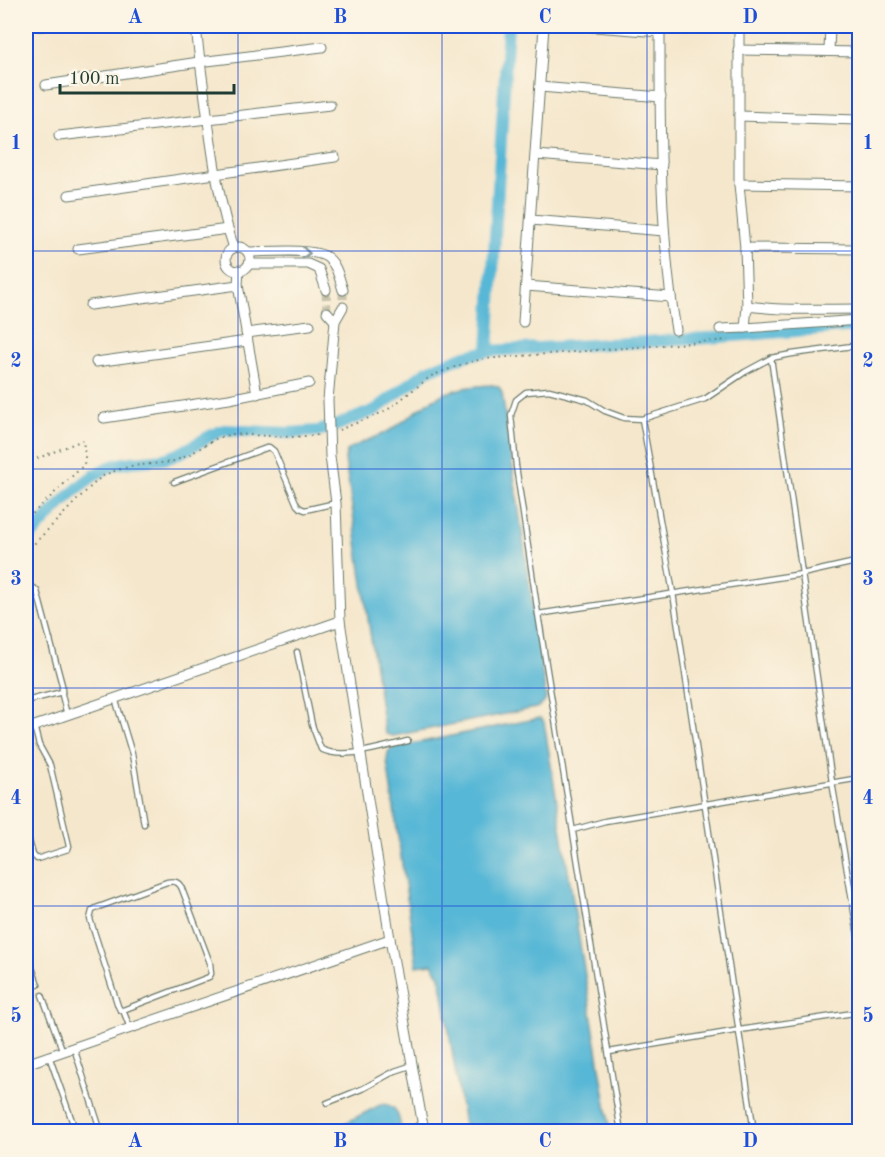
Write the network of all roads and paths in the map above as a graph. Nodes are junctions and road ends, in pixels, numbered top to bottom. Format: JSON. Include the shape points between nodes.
{"nodes":[{"id":1,"x":196,"y":26,"type":"edge"},
{"id":2,"x":544,"y":26,"type":"edge"},
{"id":3,"x":582,"y":26,"type":"edge"},
{"id":4,"x":739,"y":26,"type":"edge"},
{"id":5,"x":830,"y":26,"type":"edge"},
{"id":6,"x":660,"y":29,"type":"edge"},
{"id":7,"x":322,"y":47,"type":"dead end"},
{"id":8,"x":738,"y":50,"type":"junction"},
{"id":9,"x":829,"y":51,"type":"junction"},
{"id":10,"x":860,"y":52,"type":"edge"},
{"id":11,"x":199,"y":62,"type":"junction"},
{"id":12,"x":46,"y":85,"type":"dead end"},
{"id":13,"x":540,"y":87,"type":"junction"},
{"id":14,"x":661,"y":97,"type":"junction"},
{"id":15,"x":330,"y":105,"type":"dead end"},
{"id":16,"x":739,"y":116,"type":"junction"},
{"id":17,"x":208,"y":119,"type":"junction"},
{"id":18,"x":857,"y":120,"type":"dead end"},
{"id":19,"x":59,"y":136,"type":"dead end"},
{"id":20,"x":536,"y":155,"type":"junction"},
{"id":21,"x":335,"y":157,"type":"dead end"},
{"id":22,"x":662,"y":165,"type":"junction"},
{"id":23,"x":215,"y":174,"type":"junction"},
{"id":24,"x":740,"y":184,"type":"junction"},
{"id":25,"x":860,"y":186,"type":"edge"},
{"id":26,"x":69,"y":195,"type":"dead end"},
{"id":27,"x":531,"y":220,"type":"junction"},
{"id":28,"x":228,"y":229,"type":"junction"},
{"id":29,"x":664,"y":231,"type":"junction"},
{"id":30,"x":234,"y":248,"type":"junction"},
{"id":31,"x":745,"y":248,"type":"junction"},
{"id":32,"x":78,"y":249,"type":"dead end"},
{"id":33,"x":860,"y":249,"type":"edge"},
{"id":34,"x":248,"y":252,"type":"junction"},
{"id":35,"x":249,"y":264,"type":"junction"},
{"id":36,"x":239,"y":270,"type":"junction"},
{"id":37,"x":238,"y":285,"type":"junction"},
{"id":38,"x":526,"y":286,"type":"junction"},
{"id":39,"x":343,"y":290,"type":"tunnel mouth"},
{"id":40,"x":326,"y":291,"type":"tunnel mouth"},
{"id":41,"x":671,"y":297,"type":"junction"},
{"id":42,"x":90,"y":305,"type":"dead end"},
{"id":43,"x":747,"y":306,"type":"junction"},
{"id":44,"x":343,"y":307,"type":"tunnel mouth"},
{"id":45,"x":860,"y":309,"type":"edge"},
{"id":46,"x":327,"y":312,"type":"tunnel mouth"},
{"id":47,"x":860,"y":320,"type":"edge"},
{"id":48,"x":335,"y":321,"type":"junction"},
{"id":49,"x":523,"y":322,"type":"dead end"},
{"id":50,"x":310,"y":325,"type":"dead end"},
{"id":51,"x":746,"y":328,"type":"junction"},
{"id":52,"x":720,"y":329,"type":"dead end"},
{"id":53,"x":676,"y":330,"type":"dead end"},
{"id":54,"x":247,"y":337,"type":"junction"},
{"id":55,"x":736,"y":339,"type":"dead end"},
{"id":56,"x":860,"y":345,"type":"edge"},
{"id":57,"x":771,"y":358,"type":"junction"},
{"id":58,"x":96,"y":362,"type":"dead end"},
{"id":59,"x":309,"y":384,"type":"dead end"},
{"id":60,"x":257,"y":394,"type":"junction"},
{"id":61,"x":104,"y":418,"type":"dead end"},
{"id":62,"x":642,"y":419,"type":"junction"},
{"id":63,"x":331,"y":432,"type":"dead end"},
{"id":64,"x":321,"y":435,"type":"dead end"},
{"id":65,"x":26,"y":463,"type":"edge"},
{"id":66,"x":174,"y":482,"type":"dead end"},
{"id":67,"x":336,"y":503,"type":"junction"},
{"id":68,"x":26,"y":520,"type":"edge"},
{"id":69,"x":26,"y":552,"type":"edge"},
{"id":70,"x":860,"y":561,"type":"edge"},
{"id":71,"x":802,"y":574,"type":"junction"},
{"id":72,"x":26,"y":591,"type":"edge"},
{"id":73,"x":673,"y":593,"type":"junction"},
{"id":74,"x":538,"y":614,"type":"junction"},
{"id":75,"x":340,"y":621,"type":"junction"},
{"id":76,"x":297,"y":652,"type":"dead end"},
{"id":77,"x":62,"y":692,"type":"junction"},
{"id":78,"x":116,"y":698,"type":"junction"},
{"id":79,"x":26,"y":701,"type":"edge"},
{"id":80,"x":67,"y":715,"type":"junction"},
{"id":81,"x":30,"y":728,"type":"edge"},
{"id":82,"x":408,"y":741,"type":"dead end"},
{"id":83,"x":360,"y":752,"type":"junction"},
{"id":84,"x":860,"y":778,"type":"edge"},
{"id":85,"x":832,"y":782,"type":"junction"},
{"id":86,"x":706,"y":804,"type":"junction"},
{"id":87,"x":144,"y":824,"type":"dead end"},
{"id":88,"x":26,"y":830,"type":"edge"},
{"id":89,"x":573,"y":830,"type":"junction"},
{"id":90,"x":390,"y":939,"type":"junction"},
{"id":91,"x":860,"y":947,"type":"edge"},
{"id":92,"x":26,"y":950,"type":"edge"},
{"id":93,"x":38,"y":985,"type":"dead end"},
{"id":94,"x":42,"y":995,"type":"dead end"},
{"id":95,"x":123,"y":1010,"type":"junction"},
{"id":96,"x":860,"y":1012,"type":"edge"},
{"id":97,"x":130,"y":1028,"type":"junction"},
{"id":98,"x":740,"y":1030,"type":"junction"},
{"id":99,"x":74,"y":1048,"type":"junction"},
{"id":100,"x":63,"y":1052,"type":"junction"},
{"id":101,"x":609,"y":1052,"type":"junction"},
{"id":102,"x":49,"y":1056,"type":"junction"},
{"id":103,"x":26,"y":1064,"type":"edge"},
{"id":104,"x":413,"y":1065,"type":"junction"},
{"id":105,"x":327,"y":1103,"type":"dead end"},
{"id":106,"x":424,"y":1128,"type":"edge"},
{"id":107,"x":76,"y":1131,"type":"edge"},
{"id":108,"x":101,"y":1131,"type":"edge"},
{"id":109,"x":412,"y":1131,"type":"edge"},
{"id":110,"x":621,"y":1131,"type":"edge"},
{"id":111,"x":754,"y":1131,"type":"edge"}],
"edges":[{"from":1,"to":11,"type":"street"},
{"from":2,"to":13,"type":"street"},
{"from":3,"to":6,"type":"street"},
{"from":4,"to":8,"type":"street"},
{"from":5,"to":9,"type":"street"},
{"from":6,"to":14,"type":"street"},
{"from":7,"to":11,"type":"street"},
{"from":8,"to":9,"type":"street"},
{"from":8,"to":16,"type":"street"},
{"from":9,"to":10,"type":"street"},
{"from":11,"to":12,"type":"street"},
{"from":11,"to":17,"type":"street"},
{"from":13,"to":14,"type":"street"},
{"from":13,"to":20,"type":"street"},
{"from":14,"to":22,"type":"street"},
{"from":15,"to":17,"type":"street"},
{"from":16,"to":18,"type":"street"},
{"from":16,"to":24,"type":"street"},
{"from":17,"to":19,"type":"street"},
{"from":17,"to":23,"type":"street"},
{"from":20,"to":22,"type":"street"},
{"from":20,"to":27,"type":"street"},
{"from":21,"to":23,"type":"street"},
{"from":22,"to":29,"type":"street"},
{"from":23,"to":26,"type":"street"},
{"from":23,"to":28,"type":"street"},
{"from":24,"to":25,"type":"street"},
{"from":24,"to":31,"type":"street"},
{"from":27,"to":29,"type":"street"},
{"from":27,"to":38,"type":"street"},
{"from":28,"to":30,"type":"street"},
{"from":28,"to":32,"type":"street"},
{"from":29,"to":41,"type":"street"},
{"from":30,"to":34,"type":"street"},
{"from":30,"to":36,"type":"street","via":[[226,260],[232,269]]},
{"from":31,"to":33,"type":"street"},
{"from":31,"to":43,"type":"street"},
{"from":34,"to":35,"type":"street"},
{"from":34,"to":39,"type":"street","one_way":true,"via":[[325,256],[338,271]]},
{"from":35,"to":36,"type":"street"},
{"from":35,"to":40,"type":"street","via":[[308,264],[319,269]]},
{"from":36,"to":37,"type":"street"},
{"from":37,"to":42,"type":"street"},
{"from":37,"to":54,"type":"street"},
{"from":38,"to":41,"type":"street"},
{"from":38,"to":49,"type":"street"},
{"from":41,"to":53,"type":"street"},
{"from":43,"to":45,"type":"street"},
{"from":43,"to":51,"type":"street"},
{"from":44,"to":48,"type":"street"},
{"from":46,"to":48,"type":"street"},
{"from":47,"to":51,"type":"street"},
{"from":48,"to":67,"type":"street","via":[[328,400]]},
{"from":50,"to":54,"type":"street"},
{"from":51,"to":52,"type":"street"},
{"from":54,"to":58,"type":"street"},
{"from":54,"to":60,"type":"street"},
{"from":55,"to":63,"type":"path","via":[[482,358],[431,376],[386,411]]},
{"from":56,"to":57,"type":"lane"},
{"from":57,"to":62,"type":"lane","via":[[705,399]]},
{"from":57,"to":71,"type":"lane"},
{"from":59,"to":60,"type":"street"},
{"from":60,"to":61,"type":"street"},
{"from":62,"to":73,"type":"lane"},
{"from":62,"to":74,"type":"lane","via":[[624,418],[587,400],[549,390],[526,392],[516,400],[511,415],[516,466]]},
{"from":64,"to":69,"type":"path","via":[[232,434],[171,462],[111,472],[101,477]]},
{"from":65,"to":68,"type":"path","via":[[83,440],[84,465]]},
{"from":66,"to":67,"type":"lane","via":[[269,447],[300,508]]},
{"from":67,"to":75,"type":"street"},
{"from":70,"to":71,"type":"lane"},
{"from":71,"to":73,"type":"lane"},
{"from":71,"to":85,"type":"lane"},
{"from":72,"to":77,"type":"lane","via":[[37,591]]},
{"from":73,"to":74,"type":"lane"},
{"from":73,"to":86,"type":"lane"},
{"from":74,"to":89,"type":"lane"},
{"from":75,"to":78,"type":"street"},
{"from":75,"to":83,"type":"street"},
{"from":76,"to":83,"type":"lane","via":[[321,749],[327,753]]},
{"from":77,"to":79,"type":"lane"},
{"from":77,"to":80,"type":"lane"},
{"from":78,"to":80,"type":"street"},
{"from":78,"to":87,"type":"lane","via":[[132,754]]},
{"from":80,"to":81,"type":"street"},
{"from":81,"to":88,"type":"lane","via":[[50,765],[68,849],[37,859]]},
{"from":82,"to":83,"type":"lane"},
{"from":83,"to":90,"type":"street"},
{"from":84,"to":85,"type":"lane"},
{"from":85,"to":86,"type":"lane"},
{"from":85,"to":91,"type":"lane"},
{"from":86,"to":89,"type":"lane"},
{"from":86,"to":98,"type":"lane"},
{"from":89,"to":101,"type":"lane"},
{"from":90,"to":97,"type":"street"},
{"from":90,"to":104,"type":"street"},
{"from":92,"to":93,"type":"lane"},
{"from":94,"to":100,"type":"lane"},
{"from":95,"to":95,"type":"lane","via":[[211,974],[176,881],[96,908],[90,915],[118,1006]]},
{"from":95,"to":97,"type":"lane"},
{"from":96,"to":98,"type":"lane"},
{"from":97,"to":99,"type":"street"},
{"from":98,"to":101,"type":"lane"},
{"from":98,"to":111,"type":"lane"},
{"from":99,"to":100,"type":"street"},
{"from":99,"to":108,"type":"lane"},
{"from":100,"to":102,"type":"street"},
{"from":101,"to":110,"type":"lane"},
{"from":102,"to":103,"type":"street"},
{"from":102,"to":107,"type":"lane"},
{"from":104,"to":105,"type":"lane"},
{"from":104,"to":106,"type":"street"},
{"from":106,"to":109,"type":"street"}]}
